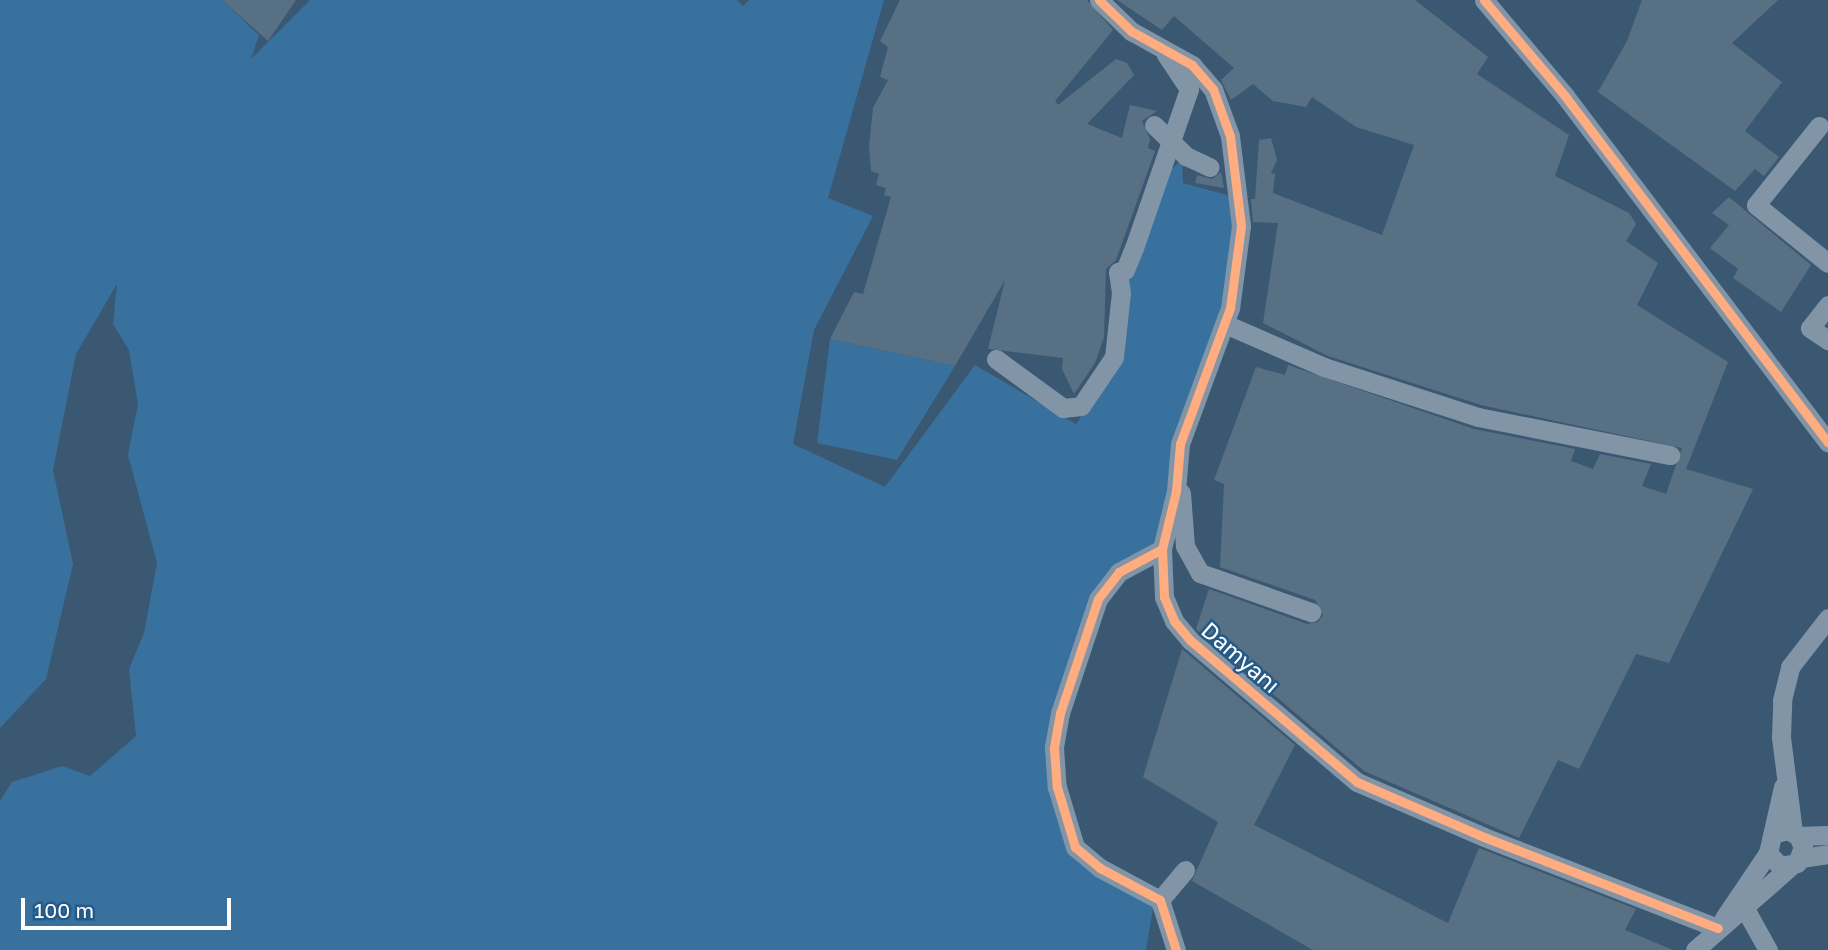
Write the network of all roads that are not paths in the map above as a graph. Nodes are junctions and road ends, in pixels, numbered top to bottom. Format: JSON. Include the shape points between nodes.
{"nodes":[{"id":1,"x":1100,"y":0,"type":"edge"},
{"id":2,"x":1484,"y":0,"type":"edge"},
{"id":3,"x":1161,"y":46,"type":"junction"},
{"id":4,"x":1154,"y":125,"type":"dead end"},
{"id":5,"x":1819,"y":126,"type":"dead end"},
{"id":6,"x":1170,"y":139,"type":"junction"},
{"id":7,"x":1210,"y":167,"type":"dead end"},
{"id":8,"x":1828,"y":263,"type":"edge"},
{"id":9,"x":1828,"y":305,"type":"edge"},
{"id":10,"x":1225,"y":324,"type":"junction"},
{"id":11,"x":1828,"y":340,"type":"edge"},
{"id":12,"x":996,"y":359,"type":"dead end"},
{"id":13,"x":1828,"y":443,"type":"edge"},
{"id":14,"x":1670,"y":455,"type":"dead end"},
{"id":15,"x":1176,"y":491,"type":"junction"},
{"id":16,"x":1163,"y":549,"type":"junction"},
{"id":17,"x":1311,"y":612,"type":"dead end"},
{"id":18,"x":1828,"y":618,"type":"edge"},
{"id":19,"x":1789,"y":834,"type":"junction"},
{"id":20,"x":1828,"y":835,"type":"edge"},
{"id":21,"x":1768,"y":853,"type":"junction"},
{"id":22,"x":1828,"y":853,"type":"edge"},
{"id":23,"x":1796,"y":862,"type":"junction"},
{"id":24,"x":1185,"y":870,"type":"dead end"},
{"id":25,"x":1160,"y":900,"type":"junction"},
{"id":26,"x":1744,"y":906,"type":"junction"},
{"id":27,"x":1718,"y":928,"type":"junction"},
{"id":28,"x":1176,"y":950,"type":"edge"},
{"id":29,"x":1695,"y":950,"type":"edge"},
{"id":30,"x":1768,"y":950,"type":"edge"}],
"edges":[{"from":1,"to":3,"type":"street","name":"Damyanı","via":[[1131,31]]},
{"from":2,"to":13,"type":"street","via":[[1564,96]]},
{"from":3,"to":6,"type":"street","via":[[1189,89],[1183,117]]},
{"from":3,"to":10,"type":"street","name":"Damyanı","via":[[1192,65],[1213,89],[1230,135],[1241,226]]},
{"from":4,"to":6,"type":"street"},
{"from":5,"to":8,"type":"street","via":[[1756,205]]},
{"from":6,"to":7,"type":"street","via":[[1186,156]]},
{"from":6,"to":12,"type":"street","via":[[1134,248],[1125,270],[1118,272],[1121,293],[1114,357],[1093,391],[1081,406],[1063,408]]},
{"from":9,"to":11,"type":"street","via":[[1810,328]]},
{"from":10,"to":14,"type":"street","via":[[1324,368],[1478,417]]},
{"from":10,"to":15,"type":"street","name":"Damyanı","via":[[1180,444]]},
{"from":15,"to":16,"type":"street","name":"Damyanı"},
{"from":15,"to":17,"type":"street","via":[[1183,494],[1185,546],[1200,573]]},
{"from":16,"to":25,"type":"street","via":[[1119,572],[1098,599],[1060,713],[1054,748],[1057,787],[1074,847],[1100,868]]},
{"from":16,"to":27,"type":"street","name":"Damyanı","via":[[1164,597],[1174,621],[1190,640],[1357,782]]},
{"from":18,"to":19,"type":"street","via":[[1790,667],[1781,724]]},
{"from":19,"to":20,"type":"street"},
{"from":19,"to":21,"type":"street","via":[[1769,842]]},
{"from":19,"to":23,"type":"street","via":[[1803,846]]},
{"from":21,"to":23,"type":"street","via":[[1774,863]]},
{"from":21,"to":27,"type":"street"},
{"from":22,"to":23,"type":"street"},
{"from":23,"to":26,"type":"street"},
{"from":24,"to":25,"type":"street"},
{"from":25,"to":28,"type":"street"},
{"from":26,"to":27,"type":"street"},
{"from":26,"to":30,"type":"street"},
{"from":27,"to":29,"type":"street"}]}
